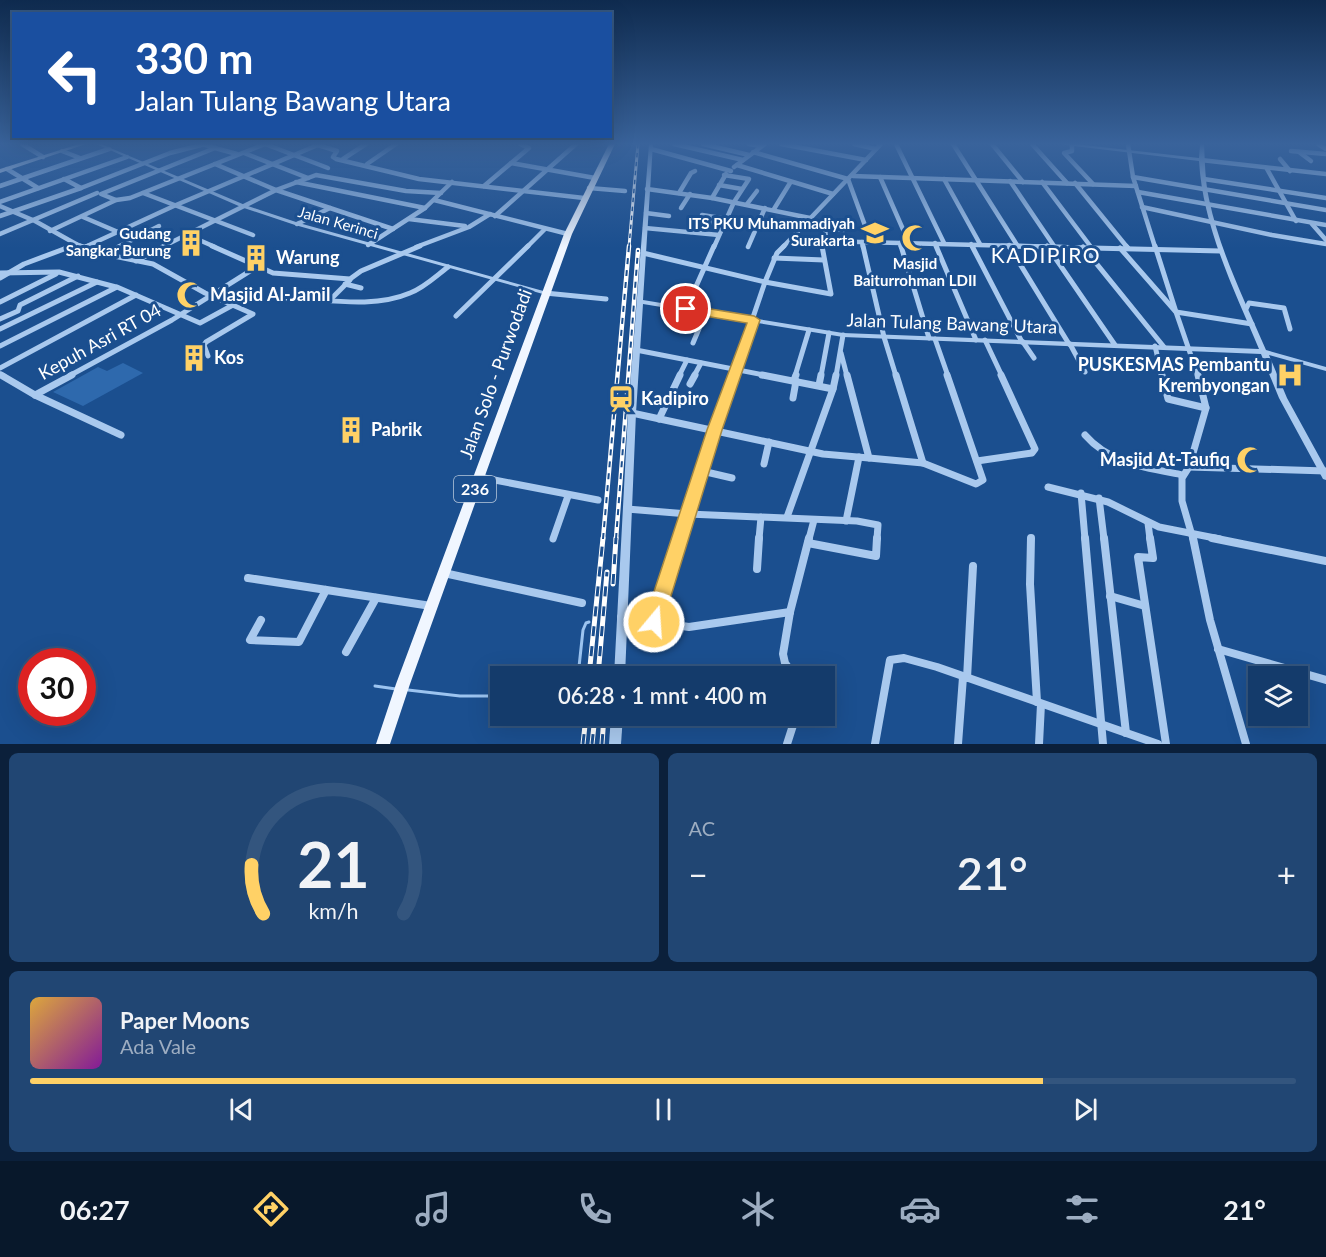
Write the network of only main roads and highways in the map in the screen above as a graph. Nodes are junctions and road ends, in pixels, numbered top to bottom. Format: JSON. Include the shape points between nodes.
{"nodes":[{"id":1,"x":595,"y":179,"type":"edge"},
{"id":2,"x":383,"y":744,"type":"edge"}],
"edges":[{"from":1,"to":2,"type":"main road","name":"Jalan Solo - Purwodadi","number":"236","via":[[545,293]]}]}
